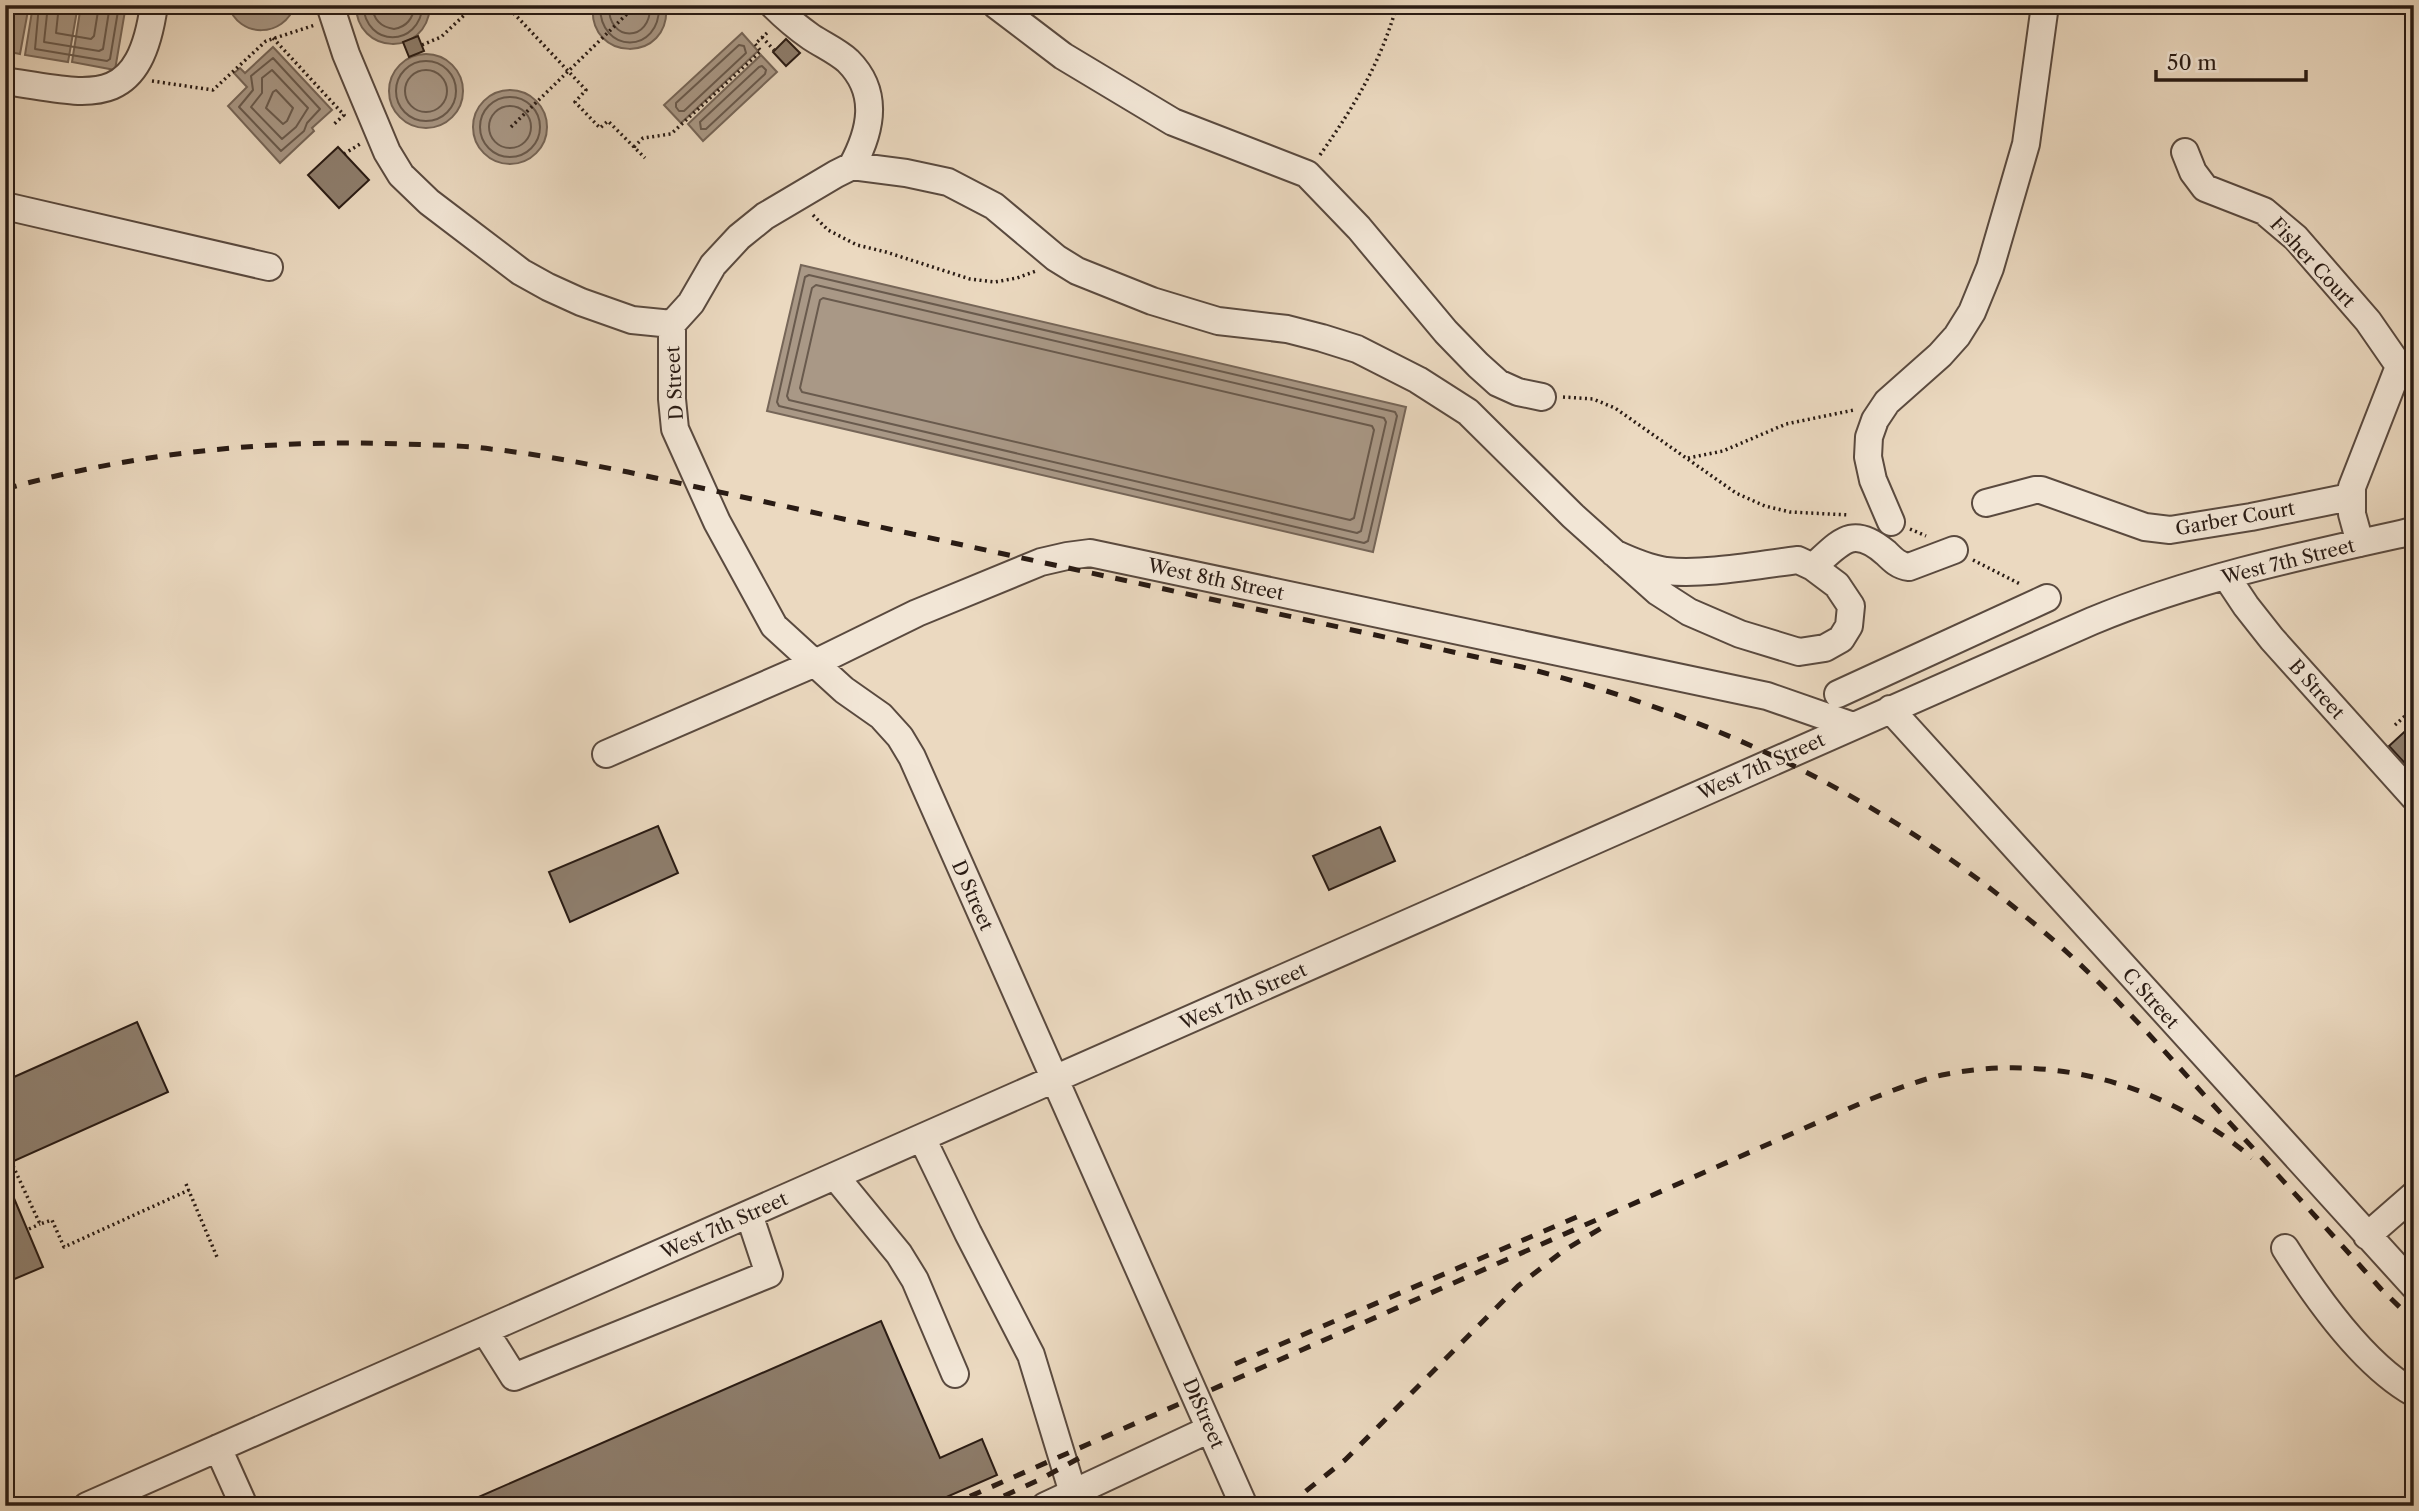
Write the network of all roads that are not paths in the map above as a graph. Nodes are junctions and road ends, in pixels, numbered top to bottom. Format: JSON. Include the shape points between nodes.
{"nodes":[{"id":1,"x":154,"y":5,"type":"edge"},
{"id":2,"x":996,"y":5,"type":"edge"},
{"id":3,"x":2045,"y":5,"type":"edge"},
{"id":4,"x":779,"y":10,"type":"edge"},
{"id":5,"x":332,"y":12,"type":"edge"},
{"id":6,"x":5,"y":81,"type":"edge"},
{"id":7,"x":2185,"y":152,"type":"dead end"},
{"id":8,"x":852,"y":166,"type":"junction"},
{"id":9,"x":5,"y":206,"type":"edge"},
{"id":10,"x":269,"y":267,"type":"dead end"},
{"id":11,"x":672,"y":324,"type":"junction"},
{"id":12,"x":2407,"y":369,"type":"edge"},
{"id":13,"x":1542,"y":397,"type":"road end"},
{"id":14,"x":2350,"y":497,"type":"junction"},
{"id":15,"x":1986,"y":503,"type":"dead end"},
{"id":16,"x":1891,"y":522,"type":"road end"},
{"id":17,"x":2414,"y":531,"type":"edge"},
{"id":18,"x":2360,"y":543,"type":"junction"},
{"id":19,"x":1954,"y":550,"type":"road end"},
{"id":20,"x":1614,"y":553,"type":"junction"},
{"id":21,"x":1813,"y":567,"type":"junction"},
{"id":22,"x":2226,"y":576,"type":"junction"},
{"id":23,"x":2047,"y":598,"type":"road end"},
{"id":24,"x":813,"y":664,"type":"junction"},
{"id":25,"x":1838,"y":694,"type":"dead end"},
{"id":26,"x":1890,"y":709,"type":"junction"},
{"id":27,"x":1853,"y":726,"type":"junction"},
{"id":28,"x":606,"y":754,"type":"dead end"},
{"id":29,"x":2414,"y":797,"type":"edge"},
{"id":30,"x":1055,"y":1079,"type":"junction"},
{"id":31,"x":922,"y":1138,"type":"junction"},
{"id":32,"x":835,"y":1176,"type":"junction"},
{"id":33,"x":2414,"y":1195,"type":"edge"},
{"id":34,"x":748,"y":1214,"type":"junction"},
{"id":35,"x":2367,"y":1236,"type":"junction"},
{"id":36,"x":2285,"y":1248,"type":"dead end"},
{"id":37,"x":2414,"y":1286,"type":"edge"},
{"id":38,"x":485,"y":1331,"type":"junction"},
{"id":39,"x":955,"y":1374,"type":"dead end"},
{"id":40,"x":2414,"y":1393,"type":"edge"},
{"id":41,"x":1210,"y":1429,"type":"junction"},
{"id":42,"x":218,"y":1448,"type":"junction"},
{"id":43,"x":1073,"y":1493,"type":"junction"},
{"id":44,"x":87,"y":1506,"type":"edge"},
{"id":45,"x":244,"y":1506,"type":"edge"},
{"id":46,"x":1045,"y":1506,"type":"edge"},
{"id":47,"x":1244,"y":1506,"type":"edge"}],
"edges":[{"from":1,"to":6,"type":"street","via":[[135,68],[101,90]]},
{"from":2,"to":13,"type":"street","via":[[1063,55],[1173,122],[1307,174],[1478,365],[1498,383]]},
{"from":3,"to":16,"type":"street","via":[[2026,144],[1990,268],[1957,336],[1887,402],[1869,438],[1873,480]]},
{"from":4,"to":8,"type":"street","via":[[847,60],[863,84],[869,129]]},
{"from":5,"to":11,"type":"street","via":[[387,152],[401,175],[429,202],[548,287],[632,320]]},
{"from":7,"to":12,"type":"street","name":"Fisher Court","via":[[2205,188],[2264,211],[2296,238]]},
{"from":8,"to":11,"type":"street","via":[[765,216],[739,237],[713,265],[691,303]]},
{"from":8,"to":20,"type":"street","via":[[948,182],[994,206],[1077,271],[1180,310],[1322,338],[1398,369],[1468,412]]},
{"from":9,"to":10,"type":"street"},
{"from":11,"to":24,"type":"street","name":"D Street","via":[[676,429],[717,522],[774,626]]},
{"from":12,"to":14,"type":"street","via":[[2356,470]]},
{"from":14,"to":15,"type":"street","name":"Garber Court","via":[[2170,530],[2145,527],[2041,490]]},
{"from":14,"to":18,"type":"street"},
{"from":17,"to":18,"type":"street","name":"West 7th Street"},
{"from":18,"to":22,"type":"street","name":"West 7th Street"},
{"from":19,"to":21,"type":"street","via":[[1909,568],[1867,539],[1847,538]]},
{"from":20,"to":21,"type":"street","via":[[1665,570],[1798,561]]},
{"from":20,"to":21,"type":"street","via":[[1689,612],[1799,652],[1825,648],[1841,639],[1849,626],[1851,606],[1846,595]]},
{"from":22,"to":26,"type":"street","name":"West 7th Street","via":[[2134,603]]},
{"from":22,"to":29,"type":"street","name":"B Street","via":[[2272,639]]},
{"from":23,"to":25,"type":"street"},
{"from":24,"to":27,"type":"street","name":"West 8th Street","via":[[917,613],[1021,570],[1090,553],[1767,696]]},
{"from":24,"to":28,"type":"street","name":"West 8th Street"},
{"from":24,"to":30,"type":"street","name":"D Street","via":[[881,716],[906,747]]},
{"from":26,"to":27,"type":"street","name":"West 7th Street"},
{"from":26,"to":35,"type":"street","name":"C Street"},
{"from":27,"to":30,"type":"street","name":"West 7th Street"},
{"from":30,"to":31,"type":"street","name":"West 7th Street"},
{"from":30,"to":41,"type":"street","name":"D Street"},
{"from":31,"to":32,"type":"street","name":"West 7th Street"},
{"from":31,"to":43,"type":"street","via":[[1031,1355]]},
{"from":32,"to":34,"type":"street","name":"West 7th Street"},
{"from":32,"to":39,"type":"street","via":[[915,1280]]},
{"from":33,"to":35,"type":"street"},
{"from":34,"to":38,"type":"street","name":"West 7th Street"},
{"from":34,"to":38,"type":"street","via":[[769,1274],[514,1377]]},
{"from":35,"to":37,"type":"street","name":"C Street"},
{"from":36,"to":40,"type":"street","via":[[2349,1336]]},
{"from":38,"to":42,"type":"street","name":"West 7th Street"},
{"from":41,"to":43,"type":"street"},
{"from":41,"to":47,"type":"street","name":"D Street"},
{"from":42,"to":44,"type":"street","name":"West 7th Street"},
{"from":42,"to":45,"type":"street"},
{"from":43,"to":46,"type":"street"}]}
